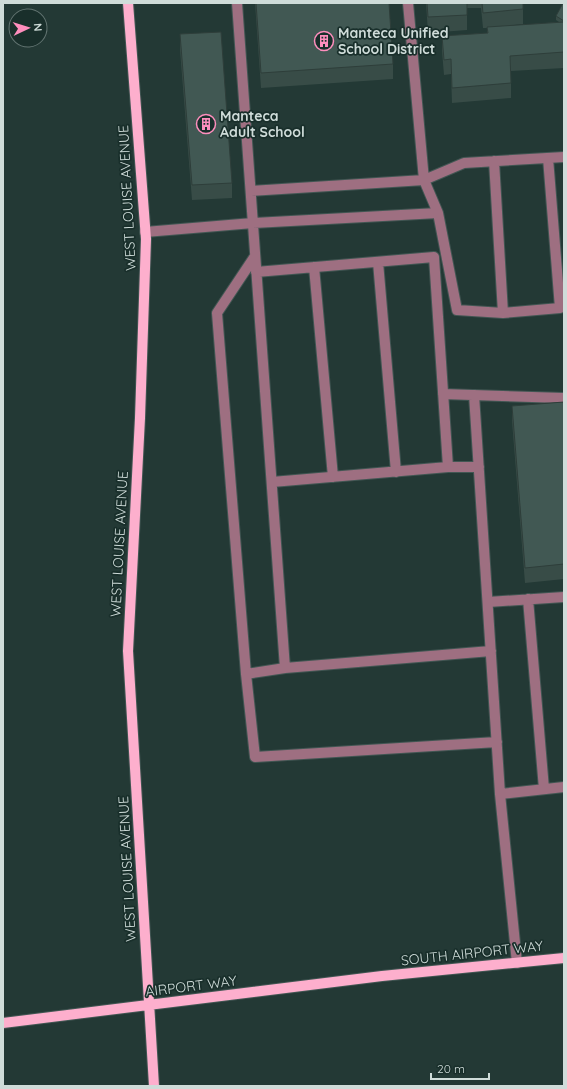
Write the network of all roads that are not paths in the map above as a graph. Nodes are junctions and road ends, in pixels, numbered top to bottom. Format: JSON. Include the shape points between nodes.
{"nodes":[{"id":1,"x":128,"y":3,"type":"edge"},
{"id":2,"x":237,"y":3,"type":"edge"},
{"id":3,"x":408,"y":3,"type":"edge"},
{"id":4,"x":548,"y":158,"type":"junction"},
{"id":5,"x":564,"y":158,"type":"edge"},
{"id":6,"x":494,"y":161,"type":"junction"},
{"id":7,"x":424,"y":180,"type":"junction"},
{"id":8,"x":251,"y":191,"type":"junction"},
{"id":9,"x":438,"y":213,"type":"junction"},
{"id":10,"x":253,"y":223,"type":"junction"},
{"id":11,"x":145,"y":232,"type":"junction"},
{"id":12,"x":255,"y":256,"type":"junction"},
{"id":13,"x":446,"y":256,"type":"junction"},
{"id":14,"x":434,"y":257,"type":"junction"},
{"id":15,"x":378,"y":262,"type":"junction"},
{"id":16,"x":314,"y":267,"type":"junction"},
{"id":17,"x":256,"y":272,"type":"junction"},
{"id":18,"x":503,"y":313,"type":"junction"},
{"id":19,"x":443,"y":394,"type":"junction"},
{"id":20,"x":474,"y":395,"type":"junction"},
{"id":21,"x":564,"y":398,"type":"edge"},
{"id":22,"x":448,"y":467,"type":"junction"},
{"id":23,"x":479,"y":467,"type":"junction"},
{"id":24,"x":396,"y":472,"type":"junction"},
{"id":25,"x":333,"y":477,"type":"junction"},
{"id":26,"x":272,"y":482,"type":"junction"},
{"id":27,"x":564,"y":597,"type":"edge"},
{"id":28,"x":528,"y":599,"type":"junction"},
{"id":29,"x":488,"y":602,"type":"junction"},
{"id":30,"x":491,"y":651,"type":"junction"},
{"id":31,"x":285,"y":668,"type":"junction"},
{"id":32,"x":246,"y":674,"type":"junction"},
{"id":33,"x":497,"y":742,"type":"junction"},
{"id":34,"x":564,"y":787,"type":"edge"},
{"id":35,"x":544,"y":789,"type":"junction"},
{"id":36,"x":500,"y":794,"type":"junction"},
{"id":37,"x":564,"y":958,"type":"edge"},
{"id":38,"x":517,"y":963,"type":"junction"},
{"id":39,"x":382,"y":976,"type":"joint"},
{"id":40,"x":148,"y":1006,"type":"junction"},
{"id":41,"x":3,"y":1023,"type":"edge"},
{"id":42,"x":154,"y":1086,"type":"edge"}],
"edges":[{"from":1,"to":11,"type":"main road","name":"WEST LOUISE AVENUE"},
{"from":2,"to":8,"type":"lane"},
{"from":3,"to":7,"type":"lane"},
{"from":4,"to":5,"type":"lane"},
{"from":4,"to":6,"type":"lane"},
{"from":4,"to":18,"type":"lane","via":[[560,308]]},
{"from":6,"to":7,"type":"lane","via":[[464,163]]},
{"from":6,"to":18,"type":"lane"},
{"from":7,"to":8,"type":"lane"},
{"from":7,"to":9,"type":"lane"},
{"from":8,"to":10,"type":"lane"},
{"from":9,"to":10,"type":"lane"},
{"from":9,"to":13,"type":"lane"},
{"from":10,"to":11,"type":"lane"},
{"from":10,"to":12,"type":"lane"},
{"from":11,"to":40,"type":"main road","name":"WEST LOUISE AVENUE","via":[[140,418],[128,651]]},
{"from":12,"to":17,"type":"lane"},
{"from":12,"to":32,"type":"lane","via":[[217,313]]},
{"from":13,"to":14,"type":"lane"},
{"from":13,"to":18,"type":"lane","via":[[457,310]]},
{"from":14,"to":15,"type":"lane"},
{"from":14,"to":19,"type":"lane"},
{"from":15,"to":16,"type":"lane"},
{"from":15,"to":24,"type":"lane"},
{"from":16,"to":17,"type":"lane"},
{"from":16,"to":25,"type":"lane"},
{"from":17,"to":26,"type":"lane"},
{"from":19,"to":20,"type":"lane"},
{"from":19,"to":22,"type":"lane"},
{"from":20,"to":21,"type":"lane"},
{"from":20,"to":23,"type":"lane"},
{"from":22,"to":23,"type":"lane"},
{"from":22,"to":24,"type":"lane"},
{"from":23,"to":29,"type":"lane"},
{"from":24,"to":25,"type":"lane"},
{"from":25,"to":26,"type":"lane"},
{"from":26,"to":31,"type":"lane"},
{"from":27,"to":28,"type":"lane"},
{"from":28,"to":29,"type":"lane"},
{"from":28,"to":35,"type":"lane"},
{"from":29,"to":30,"type":"lane"},
{"from":30,"to":31,"type":"lane"},
{"from":30,"to":33,"type":"lane"},
{"from":31,"to":32,"type":"lane"},
{"from":32,"to":33,"type":"lane","via":[[256,757]]},
{"from":33,"to":36,"type":"lane"},
{"from":34,"to":35,"type":"lane"},
{"from":35,"to":36,"type":"lane"},
{"from":36,"to":38,"type":"lane"},
{"from":37,"to":38,"type":"main road","name":"SOUTH AIRPORT WAY"},
{"from":38,"to":39,"type":"main road","name":"SOUTH AIRPORT WAY"},
{"from":39,"to":40,"type":"main road","name":"AIRPORT WAY"},
{"from":40,"to":41,"type":"main road","name":"AIRPORT WAY"},
{"from":40,"to":42,"type":"main road","name":"WEST LOUISE AVENUE"}]}
